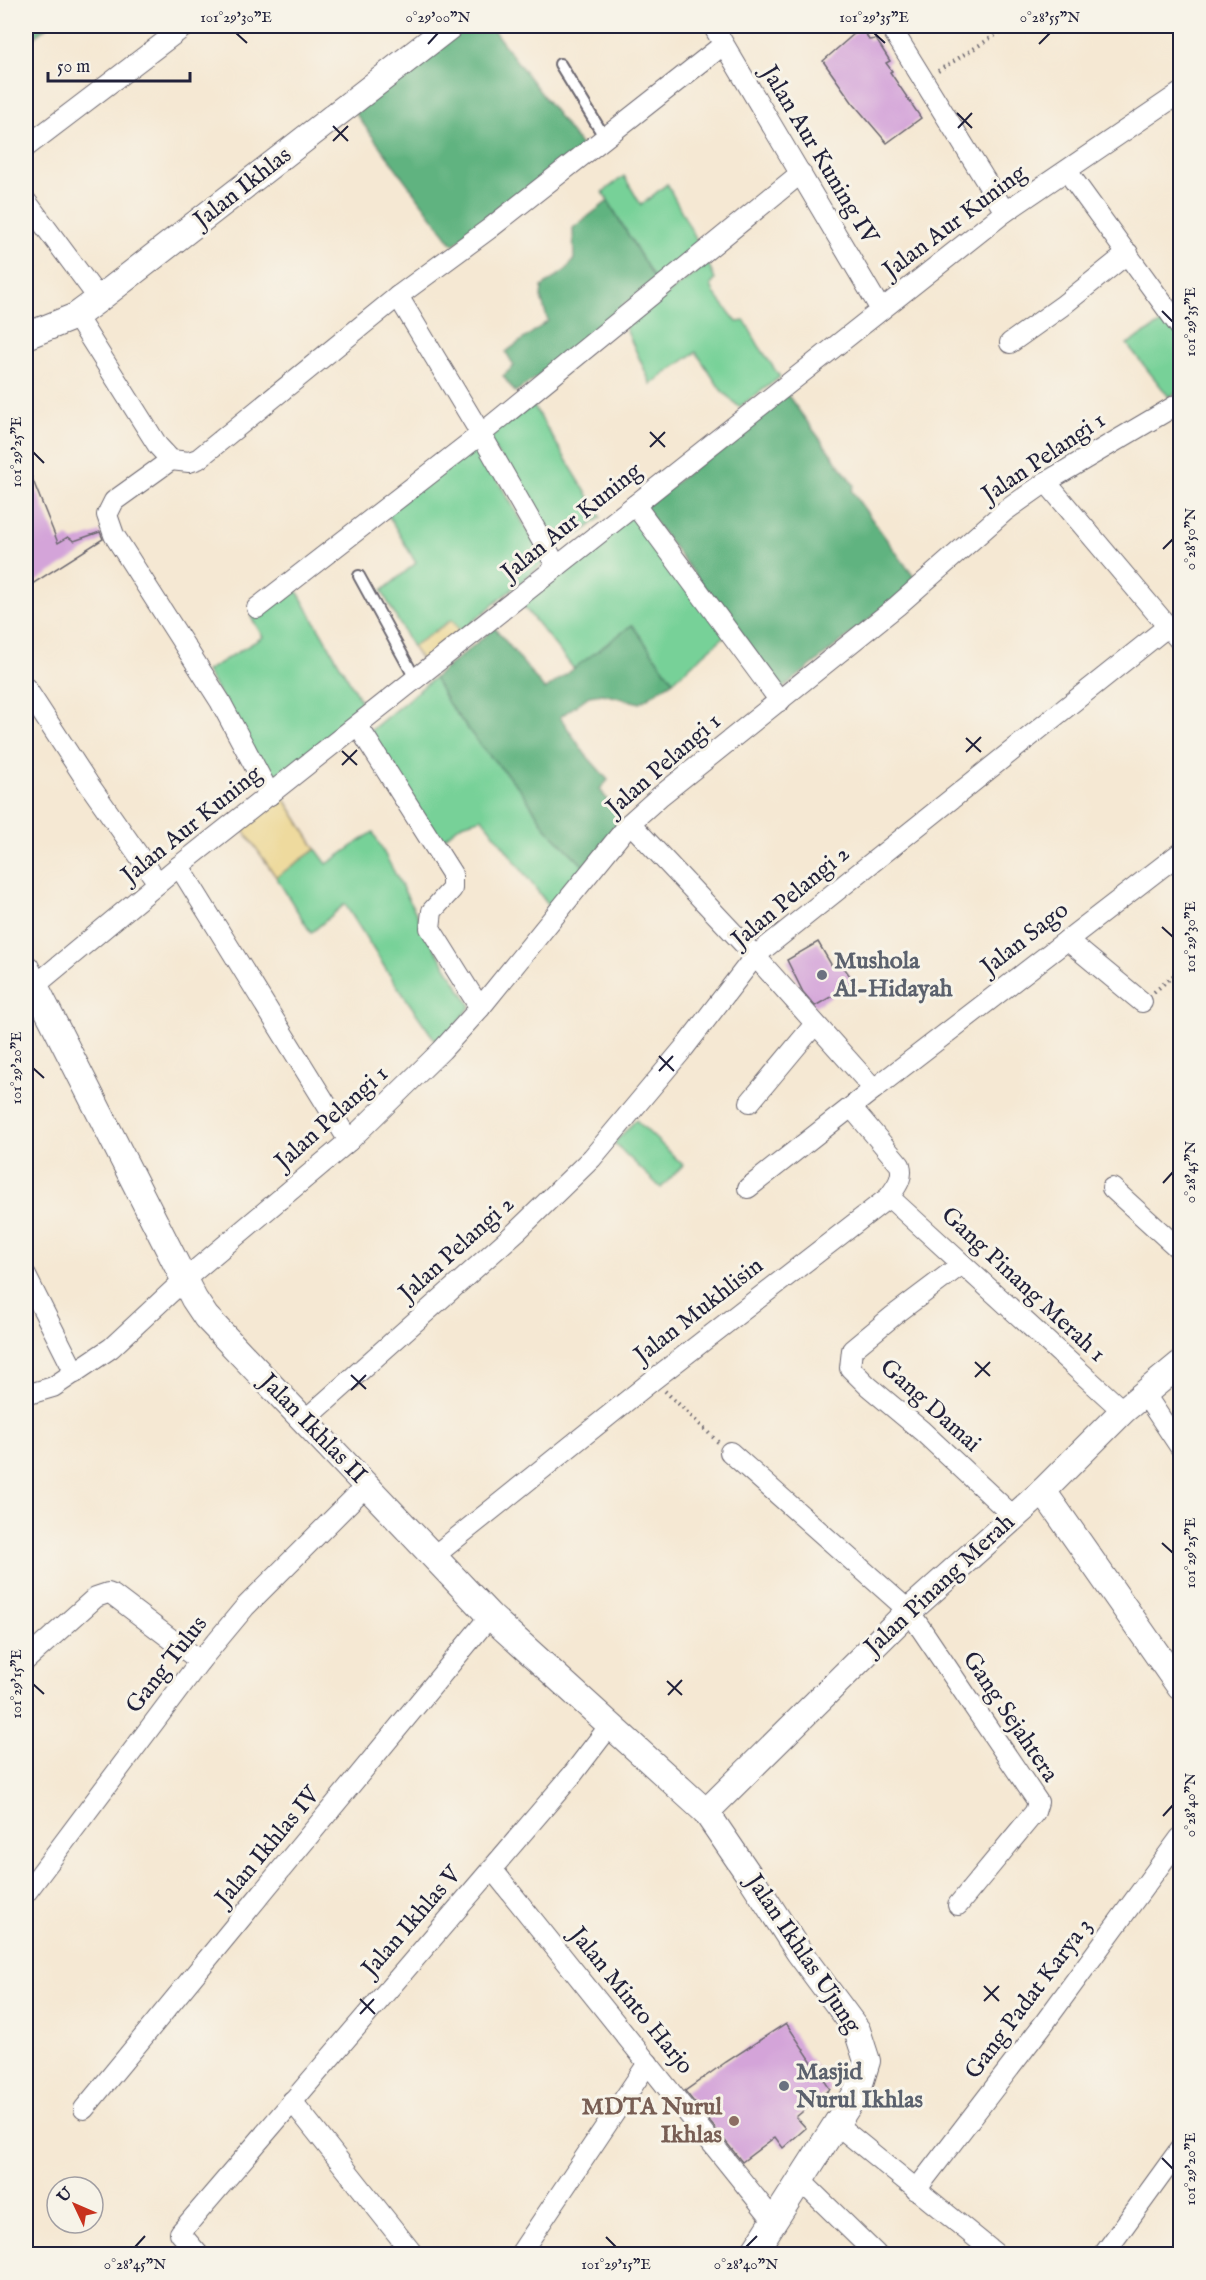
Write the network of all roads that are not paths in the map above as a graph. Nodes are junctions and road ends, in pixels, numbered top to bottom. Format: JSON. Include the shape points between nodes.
{"nodes":[{"id":1,"x":184,"y":26,"type":"edge"},
{"id":2,"x":450,"y":26,"type":"edge"},
{"id":3,"x":712,"y":26,"type":"edge"},
{"id":4,"x":890,"y":26,"type":"edge"},
{"id":5,"x":723,"y":45,"type":"junction"},
{"id":6,"x":560,"y":64,"type":"dead end"},
{"id":7,"x":1180,"y":93,"type":"edge"},
{"id":8,"x":605,"y":138,"type":"junction"},
{"id":9,"x":26,"y":147,"type":"edge"},
{"id":10,"x":1067,"y":171,"type":"junction"},
{"id":11,"x":801,"y":173,"type":"junction"},
{"id":12,"x":26,"y":201,"type":"edge"},
{"id":13,"x":1005,"y":212,"type":"junction"},
{"id":14,"x":1128,"y":253,"type":"junction"},
{"id":15,"x":398,"y":296,"type":"junction"},
{"id":16,"x":99,"y":299,"type":"junction"},
{"id":17,"x":881,"y":310,"type":"junction"},
{"id":18,"x":76,"y":316,"type":"junction"},
{"id":19,"x":1179,"y":322,"type":"edge"},
{"id":20,"x":26,"y":336,"type":"edge"},
{"id":21,"x":1010,"y":343,"type":"dead end"},
{"id":22,"x":1180,"y":403,"type":"edge"},
{"id":23,"x":481,"y":434,"type":"junction"},
{"id":24,"x":171,"y":460,"type":"junction"},
{"id":25,"x":1046,"y":482,"type":"junction"},
{"id":26,"x":635,"y":505,"type":"junction"},
{"id":27,"x":557,"y":567,"type":"junction"},
{"id":28,"x":359,"y":576,"type":"dead end"},
{"id":29,"x":256,"y":608,"type":"dead end"},
{"id":30,"x":1167,"y":627,"type":"junction"},
{"id":31,"x":1180,"y":641,"type":"edge"},
{"id":32,"x":416,"y":680,"type":"junction"},
{"id":33,"x":26,"y":688,"type":"edge"},
{"id":34,"x":780,"y":701,"type":"junction"},
{"id":35,"x":358,"y":726,"type":"junction"},
{"id":36,"x":270,"y":795,"type":"junction"},
{"id":37,"x":630,"y":823,"type":"junction"},
{"id":38,"x":1180,"y":853,"type":"edge"},
{"id":39,"x":179,"y":866,"type":"junction"},
{"id":40,"x":158,"y":883,"type":"junction"},
{"id":41,"x":1067,"y":940,"type":"junction"},
{"id":42,"x":755,"y":956,"type":"junction"},
{"id":43,"x":29,"y":982,"type":"edge"},
{"id":44,"x":1142,"y":1002,"type":"road end"},
{"id":45,"x":480,"y":1008,"type":"junction"},
{"id":46,"x":815,"y":1024,"type":"junction"},
{"id":47,"x":874,"y":1089,"type":"junction"},
{"id":48,"x":750,"y":1102,"type":"dead end"},
{"id":49,"x":852,"y":1108,"type":"junction"},
{"id":50,"x":349,"y":1141,"type":"junction"},
{"id":51,"x":748,"y":1188,"type":"dead end"},
{"id":52,"x":1112,"y":1188,"type":"dead end"},
{"id":53,"x":889,"y":1197,"type":"junction"},
{"id":54,"x":1180,"y":1250,"type":"edge"},
{"id":55,"x":962,"y":1264,"type":"junction"},
{"id":56,"x":26,"y":1276,"type":"edge"},
{"id":57,"x":185,"y":1279,"type":"junction"},
{"id":58,"x":1180,"y":1364,"type":"edge"},
{"id":59,"x":75,"y":1373,"type":"junction"},
{"id":60,"x":1144,"y":1393,"type":"junction"},
{"id":61,"x":26,"y":1395,"type":"edge"},
{"id":62,"x":1123,"y":1411,"type":"junction"},
{"id":63,"x":305,"y":1420,"type":"junction"},
{"id":64,"x":1180,"y":1447,"type":"edge"},
{"id":65,"x":730,"y":1452,"type":"road end"},
{"id":66,"x":367,"y":1485,"type":"junction"},
{"id":67,"x":1043,"y":1491,"type":"junction"},
{"id":68,"x":1014,"y":1517,"type":"junction"},
{"id":69,"x":434,"y":1556,"type":"junction"},
{"id":70,"x":909,"y":1611,"type":"junction"},
{"id":71,"x":490,"y":1616,"type":"junction"},
{"id":72,"x":26,"y":1659,"type":"edge"},
{"id":73,"x":200,"y":1661,"type":"junction"},
{"id":74,"x":1180,"y":1687,"type":"edge"},
{"id":75,"x":611,"y":1724,"type":"junction"},
{"id":76,"x":706,"y":1812,"type":"junction"},
{"id":77,"x":1180,"y":1838,"type":"edge"},
{"id":78,"x":492,"y":1869,"type":"junction"},
{"id":79,"x":26,"y":1893,"type":"edge"},
{"id":80,"x":958,"y":1905,"type":"dead end"},
{"id":81,"x":648,"y":2063,"type":"junction"},
{"id":82,"x":292,"y":2101,"type":"junction"},
{"id":83,"x":84,"y":2109,"type":"dead end"},
{"id":84,"x":836,"y":2124,"type":"junction"},
{"id":85,"x":1180,"y":2149,"type":"edge"},
{"id":86,"x":801,"y":2181,"type":"junction"},
{"id":87,"x":916,"y":2190,"type":"junction"},
{"id":88,"x":775,"y":2222,"type":"junction"},
{"id":89,"x":198,"y":2254,"type":"edge"},
{"id":90,"x":413,"y":2254,"type":"edge"},
{"id":91,"x":520,"y":2254,"type":"edge"},
{"id":92,"x":753,"y":2254,"type":"edge"},
{"id":93,"x":876,"y":2254,"type":"edge"},
{"id":94,"x":996,"y":2254,"type":"edge"},
{"id":95,"x":1104,"y":2254,"type":"edge"}],
"edges":[{"from":1,"to":9,"type":"street"},
{"from":2,"to":16,"type":"street","name":"Jalan Ikhlas"},
{"from":3,"to":5,"type":"street","name":"Jalan Aur Kuning IV"},
{"from":4,"to":13,"type":"street"},
{"from":5,"to":8,"type":"street"},
{"from":5,"to":11,"type":"street","name":"Jalan Aur Kuning IV"},
{"from":6,"to":8,"type":"lane"},
{"from":7,"to":10,"type":"street","name":"Jalan Aur Kuning"},
{"from":8,"to":15,"type":"street"},
{"from":10,"to":13,"type":"street","name":"Jalan Aur Kuning"},
{"from":10,"to":14,"type":"street"},
{"from":11,"to":17,"type":"street","name":"Jalan Aur Kuning IV"},
{"from":11,"to":23,"type":"street"},
{"from":12,"to":16,"type":"street"},
{"from":13,"to":17,"type":"street","name":"Jalan Aur Kuning"},
{"from":14,"to":19,"type":"street"},
{"from":14,"to":21,"type":"street"},
{"from":15,"to":23,"type":"street"},
{"from":15,"to":24,"type":"street","via":[[198,459]]},
{"from":16,"to":18,"type":"street","name":"Jalan Ikhlas"},
{"from":17,"to":26,"type":"street","name":"Jalan Aur Kuning"},
{"from":18,"to":20,"type":"street","name":"Jalan Ikhlas"},
{"from":18,"to":24,"type":"street","via":[[158,446]]},
{"from":22,"to":25,"type":"street","name":"Jalan Pelangi 1"},
{"from":23,"to":27,"type":"street"},
{"from":23,"to":29,"type":"street"},
{"from":24,"to":36,"type":"street","via":[[114,501],[107,515],[114,535],[220,701]]},
{"from":25,"to":30,"type":"street"},
{"from":25,"to":34,"type":"street","name":"Jalan Pelangi 1","via":[[1005,511]]},
{"from":26,"to":27,"type":"street","name":"Jalan Aur Kuning"},
{"from":26,"to":34,"type":"street"},
{"from":27,"to":32,"type":"street","name":"Jalan Aur Kuning"},
{"from":28,"to":32,"type":"lane"},
{"from":30,"to":31,"type":"street"},
{"from":30,"to":42,"type":"street","name":"Jalan Pelangi 2"},
{"from":32,"to":35,"type":"street","name":"Jalan Aur Kuning"},
{"from":33,"to":40,"type":"street"},
{"from":34,"to":37,"type":"street","name":"Jalan Pelangi 1"},
{"from":35,"to":36,"type":"street","name":"Jalan Aur Kuning"},
{"from":35,"to":45,"type":"street","via":[[452,874],[452,889],[432,911],[430,928]]},
{"from":36,"to":39,"type":"street","name":"Jalan Aur Kuning"},
{"from":37,"to":42,"type":"street"},
{"from":37,"to":45,"type":"street","name":"Jalan Pelangi 1"},
{"from":38,"to":41,"type":"street","name":"Jalan Sago"},
{"from":39,"to":40,"type":"street","name":"Jalan Aur Kuning"},
{"from":39,"to":50,"type":"street"},
{"from":40,"to":43,"type":"street","name":"Jalan Aur Kuning"},
{"from":41,"to":44,"type":"street"},
{"from":41,"to":47,"type":"street","name":"Jalan Sago"},
{"from":42,"to":46,"type":"street"},
{"from":42,"to":63,"type":"street","name":"Jalan Pelangi 2","via":[[592,1158],[517,1231]]},
{"from":43,"to":57,"type":"street","name":"Jalan Ikhlas II"},
{"from":45,"to":50,"type":"street","name":"Jalan Pelangi 1"},
{"from":46,"to":47,"type":"street"},
{"from":46,"to":48,"type":"street"},
{"from":47,"to":49,"type":"street"},
{"from":49,"to":51,"type":"street"},
{"from":49,"to":53,"type":"street","name":"Jalan Mukhlisin","via":[[900,1165],[901,1179]]},
{"from":50,"to":57,"type":"street","name":"Jalan Pelangi 1"},
{"from":52,"to":54,"type":"street"},
{"from":53,"to":55,"type":"street","name":"Gang Pinang Merah 1"},
{"from":53,"to":69,"type":"street","name":"Jalan Mukhlisin"},
{"from":55,"to":62,"type":"street","name":"Gang Pinang Merah 1"},
{"from":55,"to":68,"type":"street","name":"Gang Damai","via":[[852,1350],[850,1368]]},
{"from":56,"to":59,"type":"street"},
{"from":57,"to":59,"type":"street","name":"Jalan Pelangi 1","via":[[111,1348]]},
{"from":57,"to":63,"type":"street","name":"Jalan Ikhlas II","via":[[206,1317]]},
{"from":58,"to":60,"type":"street","name":"Jalan Pinang Merah"},
{"from":59,"to":61,"type":"street","name":"Jalan Pelangi 1","via":[[53,1387]]},
{"from":60,"to":62,"type":"street","name":"Jalan Pinang Merah"},
{"from":60,"to":64,"type":"street"},
{"from":62,"to":67,"type":"street","name":"Jalan Pinang Merah"},
{"from":63,"to":66,"type":"street","name":"Jalan Ikhlas II"},
{"from":65,"to":70,"type":"street"},
{"from":66,"to":69,"type":"street","name":"Jalan Ikhlas II"},
{"from":66,"to":73,"type":"street","name":"Gang Tulus","via":[[246,1607]]},
{"from":67,"to":68,"type":"street","name":"Jalan Pinang Merah"},
{"from":67,"to":74,"type":"street"},
{"from":68,"to":70,"type":"street","name":"Jalan Pinang Merah"},
{"from":69,"to":71,"type":"street","name":"Jalan Ikhlas II"},
{"from":70,"to":76,"type":"street","name":"Jalan Pinang Merah"},
{"from":70,"to":80,"type":"street","name":"Gang Sejahtera","via":[[1038,1802],[1035,1812]]},
{"from":71,"to":75,"type":"street","name":"Jalan Ikhlas II"},
{"from":71,"to":83,"type":"street","name":"Jalan Ikhlas IV"},
{"from":72,"to":73,"type":"street","via":[[96,1597],[108,1593]]},
{"from":73,"to":79,"type":"street","name":"Gang Tulus"},
{"from":75,"to":76,"type":"street","name":"Jalan Ikhlas II"},
{"from":75,"to":78,"type":"street","name":"Jalan Ikhlas V"},
{"from":76,"to":84,"type":"street","name":"Jalan Ikhlas Ujung","via":[[862,2041],[867,2061],[864,2074]]},
{"from":77,"to":87,"type":"street","name":"Gang Padat Karya 3"},
{"from":78,"to":81,"type":"street","name":"Jalan Minto Harjo"},
{"from":78,"to":82,"type":"street","name":"Jalan Ikhlas V"},
{"from":81,"to":88,"type":"street","name":"Jalan Minto Harjo"},
{"from":81,"to":91,"type":"street"},
{"from":82,"to":89,"type":"street","name":"Jalan Ikhlas V","via":[[180,2234]]},
{"from":82,"to":90,"type":"street"},
{"from":84,"to":86,"type":"street","name":"Jalan Ikhlas Ujung"},
{"from":84,"to":87,"type":"street"},
{"from":85,"to":95,"type":"street"},
{"from":86,"to":88,"type":"street","name":"Jalan Ikhlas Ujung"},
{"from":86,"to":93,"type":"street"},
{"from":87,"to":94,"type":"street"},
{"from":88,"to":92,"type":"street","name":"Jalan Ikhlas Ujung"}]}
